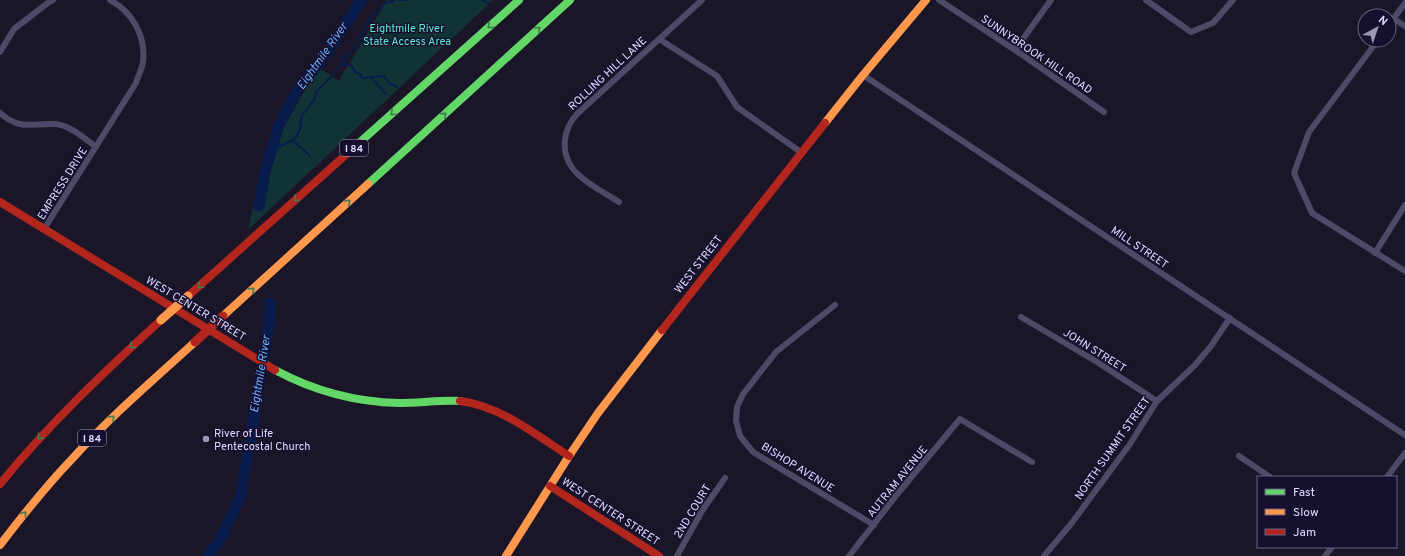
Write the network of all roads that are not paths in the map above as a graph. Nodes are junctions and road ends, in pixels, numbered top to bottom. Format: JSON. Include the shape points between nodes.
{"nodes":[{"id":1,"x":53,"y":0,"type":"edge"},
{"id":2,"x":110,"y":0,"type":"edge"},
{"id":3,"x":519,"y":0,"type":"edge"},
{"id":4,"x":570,"y":0,"type":"edge"},
{"id":5,"x":702,"y":0,"type":"edge"},
{"id":6,"x":926,"y":0,"type":"edge"},
{"id":7,"x":939,"y":0,"type":"edge"},
{"id":8,"x":1051,"y":0,"type":"edge"},
{"id":9,"x":1146,"y":0,"type":"edge"},
{"id":10,"x":1233,"y":0,"type":"edge"},
{"id":11,"x":1405,"y":3,"type":"edge"},
{"id":12,"x":1397,"y":15,"type":"edge"},
{"id":13,"x":659,"y":39,"type":"junction"},
{"id":14,"x":1372,"y":48,"type":"edge"},
{"id":15,"x":1016,"y":50,"type":"junction"},
{"id":16,"x":0,"y":52,"type":"edge"},
{"id":17,"x":863,"y":75,"type":"junction"},
{"id":18,"x":1104,"y":112,"type":"dead end"},
{"id":19,"x":0,"y":113,"type":"edge"},
{"id":20,"x":96,"y":147,"type":"junction"},
{"id":21,"x":802,"y":153,"type":"junction"},
{"id":22,"x":0,"y":202,"type":"edge"},
{"id":23,"x":619,"y":202,"type":"dead end"},
{"id":24,"x":1405,"y":205,"type":"edge"},
{"id":25,"x":44,"y":229,"type":"junction"},
{"id":26,"x":1375,"y":253,"type":"junction"},
{"id":27,"x":1405,"y":271,"type":"edge"},
{"id":28,"x":835,"y":305,"type":"dead end"},
{"id":29,"x":1021,"y":317,"type":"dead end"},
{"id":30,"x":1230,"y":318,"type":"junction"},
{"id":31,"x":1157,"y":401,"type":"junction"},
{"id":32,"x":1405,"y":435,"type":"edge"},
{"id":33,"x":1405,"y":453,"type":"edge"},
{"id":34,"x":569,"y":456,"type":"junction"},
{"id":35,"x":1239,"y":456,"type":"dead end"},
{"id":36,"x":1032,"y":462,"type":"dead end"},
{"id":37,"x":1269,"y":476,"type":"edge"},
{"id":38,"x":1388,"y":476,"type":"edge"},
{"id":39,"x":725,"y":478,"type":"dead end"},
{"id":40,"x":0,"y":484,"type":"edge"},
{"id":41,"x":550,"y":486,"type":"junction"},
{"id":42,"x":874,"y":525,"type":"junction"},
{"id":43,"x":0,"y":545,"type":"edge"},
{"id":44,"x":1331,"y":548,"type":"edge"},
{"id":45,"x":506,"y":556,"type":"edge"},
{"id":46,"x":659,"y":556,"type":"edge"},
{"id":47,"x":677,"y":556,"type":"edge"},
{"id":48,"x":849,"y":556,"type":"edge"},
{"id":49,"x":1044,"y":556,"type":"edge"},
{"id":50,"x":1325,"y":556,"type":"edge"}],
"edges":[{"from":1,"to":16,"type":"street","via":[[14,29]]},
{"from":2,"to":20,"type":"street","name":"EMPRESS DRIVE","via":[[118,4],[134,22],[142,41],[143,63],[136,83]]},
{"from":3,"to":40,"type":"main road","number":"I 84","one_way":true,"bridge":true,"via":[[76,399]]},
{"from":43,"to":4,"type":"main road","number":"I 84","one_way":true,"bridge":true,"via":[[82,448],[128,403]]},
{"from":5,"to":13,"type":"street","name":"ROLLING HILL LANE"},
{"from":6,"to":17,"type":"main road","name":"WEST STREET"},
{"from":7,"to":15,"type":"street","name":"SUNNYBROOK HILL ROAD"},
{"from":8,"to":15,"type":"street"},
{"from":9,"to":10,"type":"street","via":[[1191,32],[1213,23]]},
{"from":11,"to":12,"type":"street"},
{"from":13,"to":21,"type":"street","via":[[717,76],[737,107]]},
{"from":13,"to":23,"type":"street","name":"ROLLING HILL LANE","via":[[577,114],[570,121],[567,130],[565,149],[573,168]]},
{"from":14,"to":26,"type":"street","via":[[1309,132],[1294,173],[1312,213]]},
{"from":15,"to":18,"type":"street","name":"SUNNYBROOK HILL ROAD"},
{"from":17,"to":21,"type":"main road","name":"WEST STREET"},
{"from":17,"to":30,"type":"street","name":"MILL STREET"},
{"from":19,"to":20,"type":"street","name":"EMPRESS DRIVE","via":[[8,120],[23,125],[56,124],[69,128]]},
{"from":20,"to":25,"type":"street","name":"EMPRESS DRIVE"},
{"from":21,"to":34,"type":"main road","name":"WEST STREET","via":[[642,355]]},
{"from":22,"to":25,"type":"main road","name":"WEST CENTER STREET"},
{"from":24,"to":26,"type":"street"},
{"from":25,"to":34,"type":"main road","name":"WEST CENTER STREET","via":[[256,359],[302,384],[359,400],[475,403],[505,415]]},
{"from":26,"to":27,"type":"street"},
{"from":28,"to":42,"type":"street","name":"BISHOP AVENUE","via":[[776,352],[743,394],[736,408],[736,421],[740,436],[753,452]]},
{"from":29,"to":31,"type":"street","name":"JOHN STREET"},
{"from":30,"to":31,"type":"street","name":"NORTH SUMMIT STREET","via":[[1212,346]]},
{"from":30,"to":32,"type":"street","name":"MILL STREET"},
{"from":31,"to":49,"type":"street","name":"NORTH SUMMIT STREET","via":[[1130,444]]},
{"from":33,"to":38,"type":"street"},
{"from":34,"to":41,"type":"main road","name":"WEST STREET"},
{"from":35,"to":37,"type":"street"},
{"from":36,"to":42,"type":"street","name":"AUTRAM AVENUE","via":[[960,419]]},
{"from":39,"to":47,"type":"street","name":"2ND COURT","via":[[702,511]]},
{"from":41,"to":45,"type":"main road","name":"WEST STREET"},
{"from":41,"to":46,"type":"main road","name":"WEST CENTER STREET"},
{"from":42,"to":48,"type":"street","name":"AUTRAM AVENUE"},
{"from":44,"to":50,"type":"street"}]}
